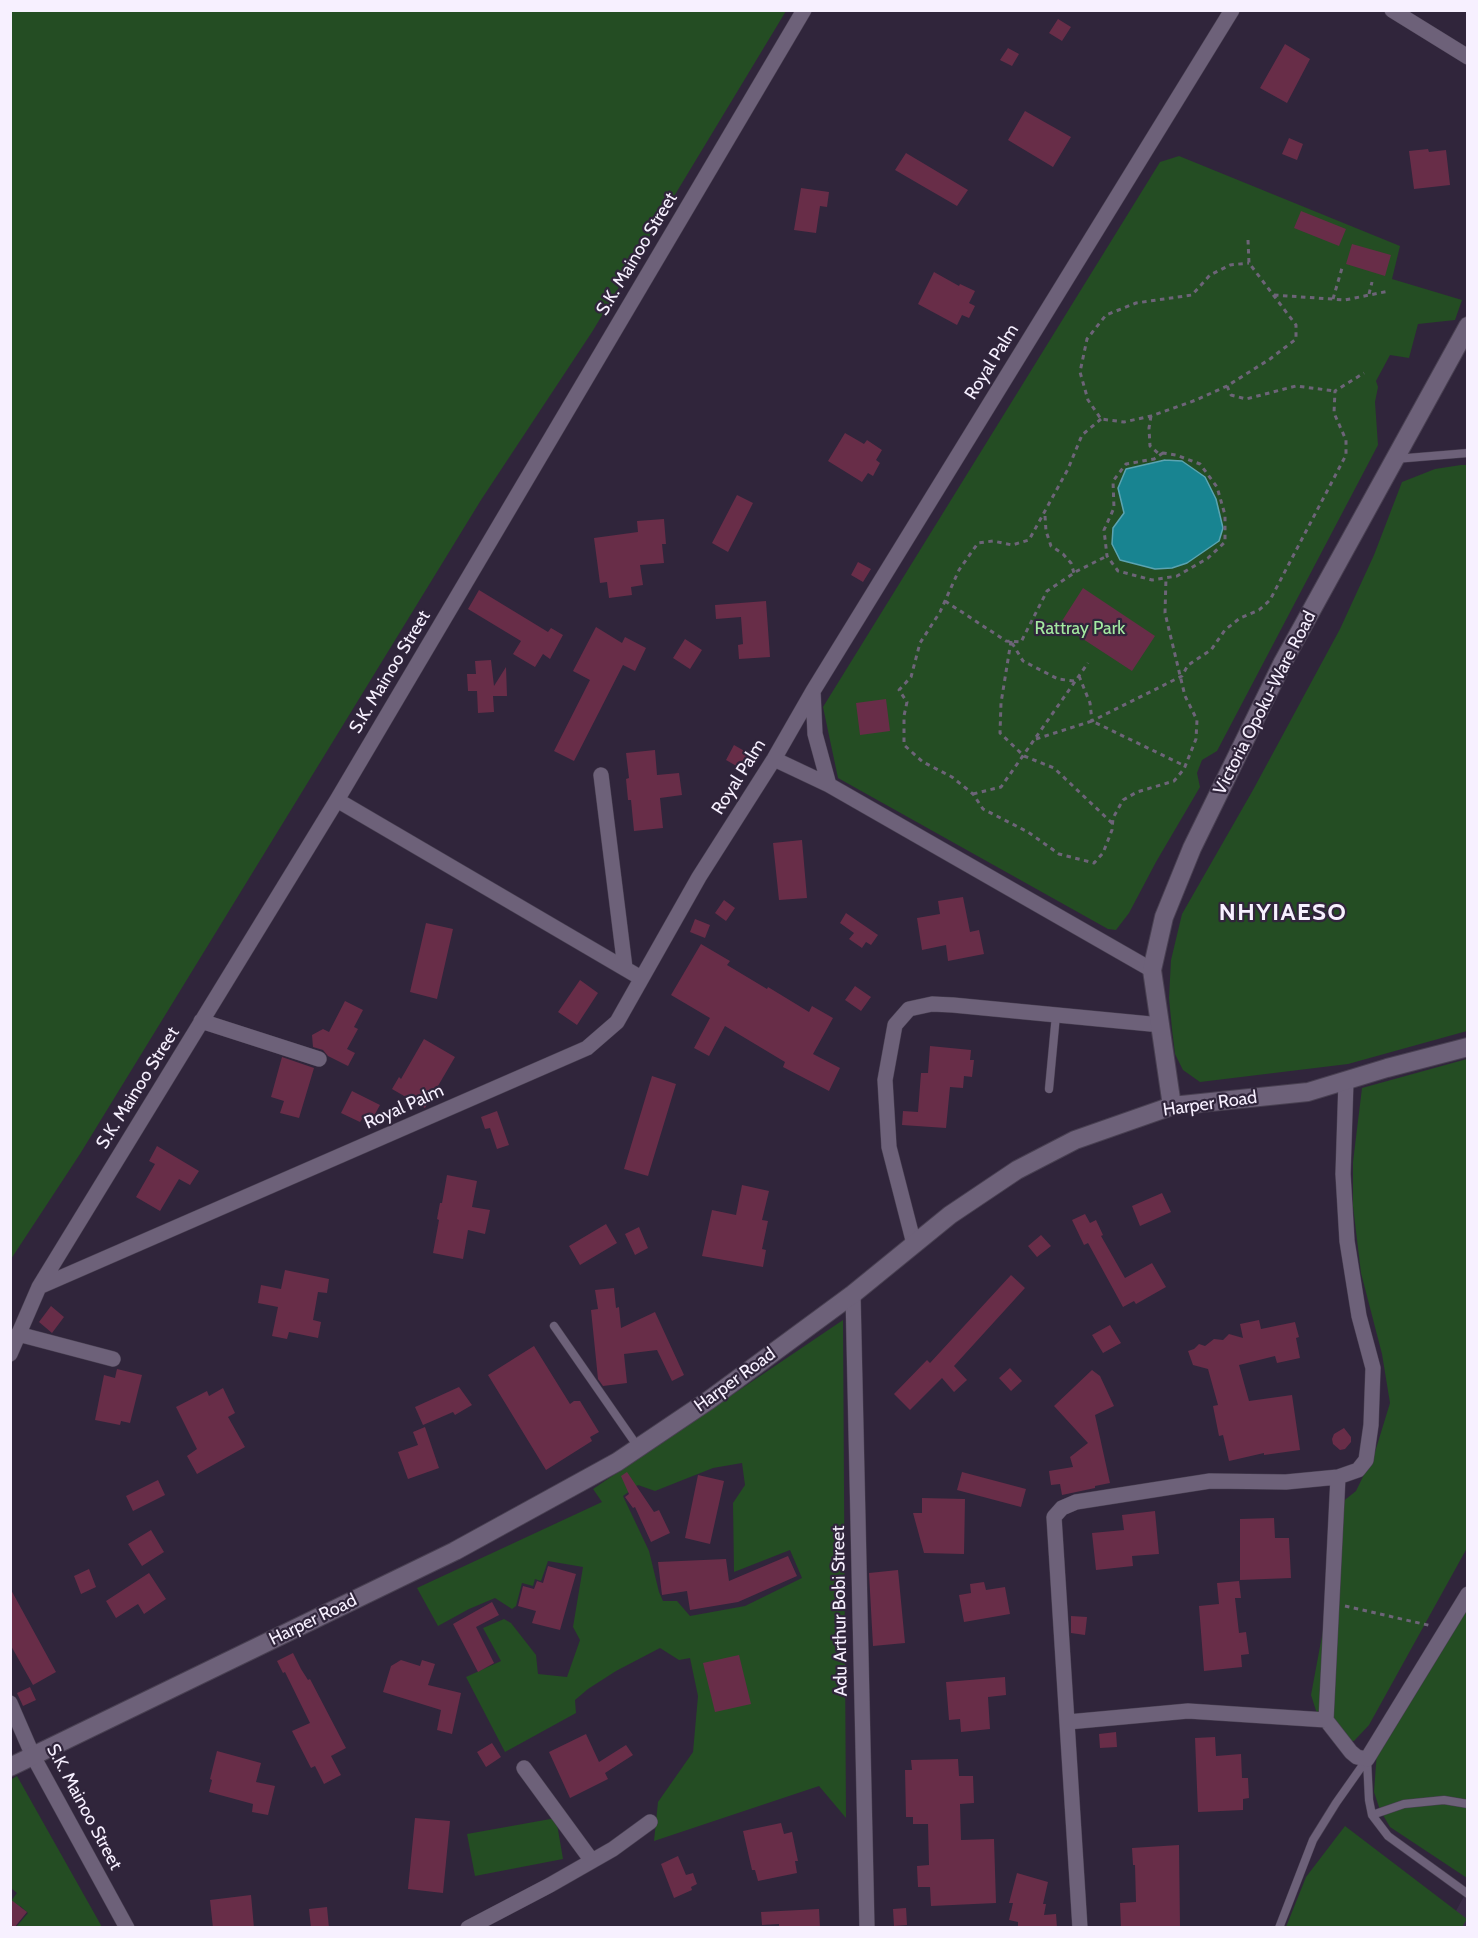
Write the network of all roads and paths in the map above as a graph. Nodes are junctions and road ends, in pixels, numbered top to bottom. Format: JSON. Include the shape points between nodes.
{"nodes":[{"id":1,"x":804,"y":10,"type":"edge"},
{"id":2,"x":1232,"y":10,"type":"edge"},
{"id":3,"x":1392,"y":10,"type":"edge"},
{"id":4,"x":1467,"y":57,"type":"edge"},
{"id":5,"x":1248,"y":240,"type":"dead end"},
{"id":6,"x":1249,"y":263,"type":"junction"},
{"id":7,"x":1342,"y":268,"type":"dead end"},
{"id":8,"x":1372,"y":282,"type":"dead end"},
{"id":9,"x":1389,"y":291,"type":"dead end"},
{"id":10,"x":1369,"y":294,"type":"junction"},
{"id":11,"x":1274,"y":295,"type":"junction"},
{"id":12,"x":1333,"y":299,"type":"junction"},
{"id":13,"x":1467,"y":326,"type":"edge"},
{"id":14,"x":1364,"y":373,"type":"dead end"},
{"id":15,"x":1227,"y":386,"type":"junction"},
{"id":16,"x":1335,"y":391,"type":"junction"},
{"id":17,"x":1151,"y":416,"type":"junction"},
{"id":18,"x":1101,"y":419,"type":"junction"},
{"id":19,"x":1163,"y":453,"type":"junction"},
{"id":20,"x":1467,"y":453,"type":"edge"},
{"id":21,"x":1394,"y":459,"type":"junction"},
{"id":22,"x":1044,"y":514,"type":"junction"},
{"id":23,"x":1107,"y":556,"type":"junction"},
{"id":24,"x":1074,"y":573,"type":"junction"},
{"id":25,"x":1166,"y":578,"type":"junction"},
{"id":26,"x":945,"y":601,"type":"junction"},
{"id":27,"x":1011,"y":641,"type":"junction"},
{"id":28,"x":1088,"y":663,"type":"dead end"},
{"id":29,"x":1079,"y":676,"type":"junction"},
{"id":30,"x":1182,"y":676,"type":"junction"},
{"id":31,"x":1075,"y":681,"type":"junction"},
{"id":32,"x":813,"y":691,"type":"junction"},
{"id":33,"x":1092,"y":721,"type":"junction"},
{"id":34,"x":1036,"y":739,"type":"junction"},
{"id":35,"x":1024,"y":756,"type":"junction"},
{"id":36,"x":774,"y":759,"type":"junction"},
{"id":37,"x":1185,"y":766,"type":"junction"},
{"id":38,"x":601,"y":775,"type":"dead end"},
{"id":39,"x":829,"y":785,"type":"junction"},
{"id":40,"x":973,"y":795,"type":"junction"},
{"id":41,"x":337,"y":800,"type":"junction"},
{"id":42,"x":1113,"y":824,"type":"junction"},
{"id":43,"x":625,"y":968,"type":"junction"},
{"id":44,"x":1152,"y":970,"type":"junction"},
{"id":45,"x":641,"y":978,"type":"junction"},
{"id":46,"x":1056,"y":1015,"type":"junction"},
{"id":47,"x":201,"y":1021,"type":"junction"},
{"id":48,"x":1161,"y":1025,"type":"junction"},
{"id":49,"x":1467,"y":1047,"type":"edge"},
{"id":50,"x":319,"y":1059,"type":"dead end"},
{"id":51,"x":1346,"y":1081,"type":"junction"},
{"id":52,"x":1049,"y":1089,"type":"dead end"},
{"id":53,"x":1172,"y":1106,"type":"junction"},
{"id":54,"x":914,"y":1244,"type":"junction"},
{"id":55,"x":39,"y":1287,"type":"junction"},
{"id":56,"x":853,"y":1294,"type":"junction"},
{"id":57,"x":554,"y":1326,"type":"dead end"},
{"id":58,"x":18,"y":1334,"type":"junction"},
{"id":59,"x":10,"y":1354,"type":"edge"},
{"id":60,"x":113,"y":1359,"type":"dead end"},
{"id":61,"x":638,"y":1447,"type":"junction"},
{"id":62,"x":1338,"y":1478,"type":"junction"},
{"id":63,"x":1467,"y":1594,"type":"edge"},
{"id":64,"x":1332,"y":1603,"type":"junction"},
{"id":65,"x":1446,"y":1630,"type":"junction"},
{"id":66,"x":10,"y":1703,"type":"edge"},
{"id":67,"x":1326,"y":1720,"type":"junction"},
{"id":68,"x":1068,"y":1722,"type":"junction"},
{"id":69,"x":33,"y":1756,"type":"junction"},
{"id":70,"x":1367,"y":1759,"type":"junction"},
{"id":71,"x":10,"y":1767,"type":"edge"},
{"id":72,"x":524,"y":1768,"type":"dead end"},
{"id":73,"x":1467,"y":1804,"type":"edge"},
{"id":74,"x":1372,"y":1815,"type":"junction"},
{"id":75,"x":650,"y":1822,"type":"dead end"},
{"id":76,"x":592,"y":1861,"type":"junction"},
{"id":77,"x":1467,"y":1894,"type":"edge"},
{"id":78,"x":127,"y":1928,"type":"edge"},
{"id":79,"x":468,"y":1928,"type":"edge"},
{"id":80,"x":867,"y":1928,"type":"edge"},
{"id":81,"x":1080,"y":1928,"type":"edge"},
{"id":82,"x":1279,"y":1928,"type":"edge"}],
"edges":[{"from":1,"to":41,"type":"street","name":"S.K. Mainoo Street"},
{"from":2,"to":32,"type":"street","name":"Royal Palm"},
{"from":3,"to":4,"type":"street"},
{"from":5,"to":6,"type":"path"},
{"from":6,"to":11,"type":"path"},
{"from":6,"to":18,"type":"path","via":[[1230,265],[1210,275],[1192,295],[1136,303],[1106,315],[1087,339],[1080,372],[1088,400]]},
{"from":7,"to":12,"type":"path"},
{"from":8,"to":10,"type":"path"},
{"from":9,"to":10,"type":"path"},
{"from":10,"to":12,"type":"path"},
{"from":11,"to":12,"type":"path"},
{"from":11,"to":15,"type":"path","via":[[1296,325],[1296,339]]},
{"from":13,"to":21,"type":"main road","name":"Victoria Opoku-Ware Road"},
{"from":14,"to":16,"type":"path"},
{"from":15,"to":16,"type":"path","via":[[1231,395],[1246,399],[1296,386]]},
{"from":15,"to":17,"type":"path"},
{"from":16,"to":30,"type":"path","via":[[1334,413],[1346,440],[1347,455],[1270,600],[1225,630],[1211,650],[1188,665]]},
{"from":17,"to":18,"type":"path","via":[[1124,422]]},
{"from":17,"to":19,"type":"path","via":[[1150,446]]},
{"from":18,"to":22,"type":"path","via":[[1082,435]]},
{"from":19,"to":23,"type":"path","via":[[1154,459],[1126,464],[1113,481],[1114,507],[1104,530]]},
{"from":19,"to":25,"type":"path","via":[[1200,464],[1217,487],[1225,515],[1225,542],[1208,558]]},
{"from":20,"to":21,"type":"lane"},
{"from":21,"to":44,"type":"main road","name":"Victoria Opoku-Ware Road","via":[[1283,662],[1192,848],[1164,916]]},
{"from":22,"to":24,"type":"path","via":[[1050,546],[1071,563]]},
{"from":22,"to":26,"type":"path","via":[[1029,540],[1012,545],[978,543],[959,570]]},
{"from":23,"to":24,"type":"path"},
{"from":23,"to":25,"type":"path","via":[[1118,571],[1152,580]]},
{"from":24,"to":27,"type":"path","via":[[1047,591],[1021,642]]},
{"from":25,"to":30,"type":"path","via":[[1165,613]]},
{"from":26,"to":27,"type":"path"},
{"from":26,"to":40,"type":"path","via":[[920,643],[911,677],[899,690],[907,702],[904,745]]},
{"from":27,"to":31,"type":"path","via":[[1023,661],[1058,679]]},
{"from":27,"to":35,"type":"path","via":[[1000,733]]},
{"from":28,"to":29,"type":"path"},
{"from":29,"to":31,"type":"path"},
{"from":29,"to":33,"type":"path","via":[[1090,702]]},
{"from":30,"to":33,"type":"path"},
{"from":30,"to":37,"type":"path","via":[[1185,696],[1197,720],[1196,739]]},
{"from":31,"to":34,"type":"path"},
{"from":32,"to":36,"type":"street","name":"Royal Palm"},
{"from":32,"to":39,"type":"street","via":[[815,734]]},
{"from":33,"to":34,"type":"path"},
{"from":33,"to":37,"type":"path"},
{"from":34,"to":35,"type":"path"},
{"from":35,"to":40,"type":"path","via":[[1001,787]]},
{"from":35,"to":42,"type":"path","via":[[1054,768]]},
{"from":36,"to":39,"type":"street"},
{"from":36,"to":45,"type":"street","name":"Royal Palm"},
{"from":37,"to":42,"type":"path","via":[[1174,781],[1123,800]]},
{"from":38,"to":43,"type":"street"},
{"from":39,"to":44,"type":"street"},
{"from":40,"to":42,"type":"path","via":[[983,809],[1028,832],[1059,854],[1094,863],[1103,853]]},
{"from":41,"to":43,"type":"street"},
{"from":41,"to":47,"type":"street","name":"S.K. Mainoo Street"},
{"from":43,"to":45,"type":"street"},
{"from":44,"to":48,"type":"main road","name":"Victoria Opoku-Ware Road"},
{"from":45,"to":55,"type":"street","name":"Royal Palm","via":[[617,1022],[587,1048]]},
{"from":46,"to":48,"type":"street"},
{"from":46,"to":52,"type":"lane"},
{"from":46,"to":54,"type":"street","via":[[932,1004],[909,1009],[895,1025],[885,1080],[889,1146]]},
{"from":47,"to":50,"type":"street"},
{"from":47,"to":55,"type":"street","name":"S.K. Mainoo Street"},
{"from":48,"to":53,"type":"main road","name":"Victoria Opoku-Ware Road"},
{"from":49,"to":51,"type":"main road","name":"Harper Road"},
{"from":51,"to":53,"type":"main road","name":"Harper Road","via":[[1308,1092]]},
{"from":51,"to":62,"type":"street","via":[[1347,1241],[1359,1316],[1373,1368],[1366,1460],[1358,1470]]},
{"from":53,"to":54,"type":"main road","name":"Harper Road","via":[[1075,1140],[1017,1170]]},
{"from":54,"to":56,"type":"main road","name":"Harper Road"},
{"from":55,"to":58,"type":"street","name":"S.K. Mainoo Street"},
{"from":56,"to":61,"type":"main road","name":"Harper Road","via":[[710,1400]]},
{"from":56,"to":80,"type":"street","name":"Adu Arthur Bobi Street"},
{"from":57,"to":61,"type":"lane"},
{"from":58,"to":59,"type":"street","name":"S.K. Mainoo Street"},
{"from":58,"to":60,"type":"street"},
{"from":61,"to":69,"type":"main road","name":"Harper Road","via":[[455,1551]]},
{"from":62,"to":64,"type":"street"},
{"from":62,"to":68,"type":"street","via":[[1210,1481],[1076,1502],[1062,1508],[1054,1517]]},
{"from":63,"to":65,"type":"street"},
{"from":64,"to":65,"type":"path"},
{"from":64,"to":67,"type":"street"},
{"from":65,"to":70,"type":"street"},
{"from":66,"to":69,"type":"street","name":"S.K. Mainoo Street"},
{"from":67,"to":68,"type":"street","via":[[1188,1711]]},
{"from":67,"to":70,"type":"street","via":[[1351,1752]]},
{"from":68,"to":81,"type":"street"},
{"from":69,"to":71,"type":"main road","name":"Harper Road"},
{"from":69,"to":78,"type":"street","name":"S.K. Mainoo Street"},
{"from":70,"to":74,"type":"lane"},
{"from":70,"to":82,"type":"lane","via":[[1313,1840]]},
{"from":72,"to":76,"type":"street"},
{"from":73,"to":74,"type":"lane","via":[[1444,1800],[1404,1804]]},
{"from":74,"to":77,"type":"lane","via":[[1388,1836]]},
{"from":75,"to":76,"type":"street"},
{"from":76,"to":79,"type":"street"}]}
